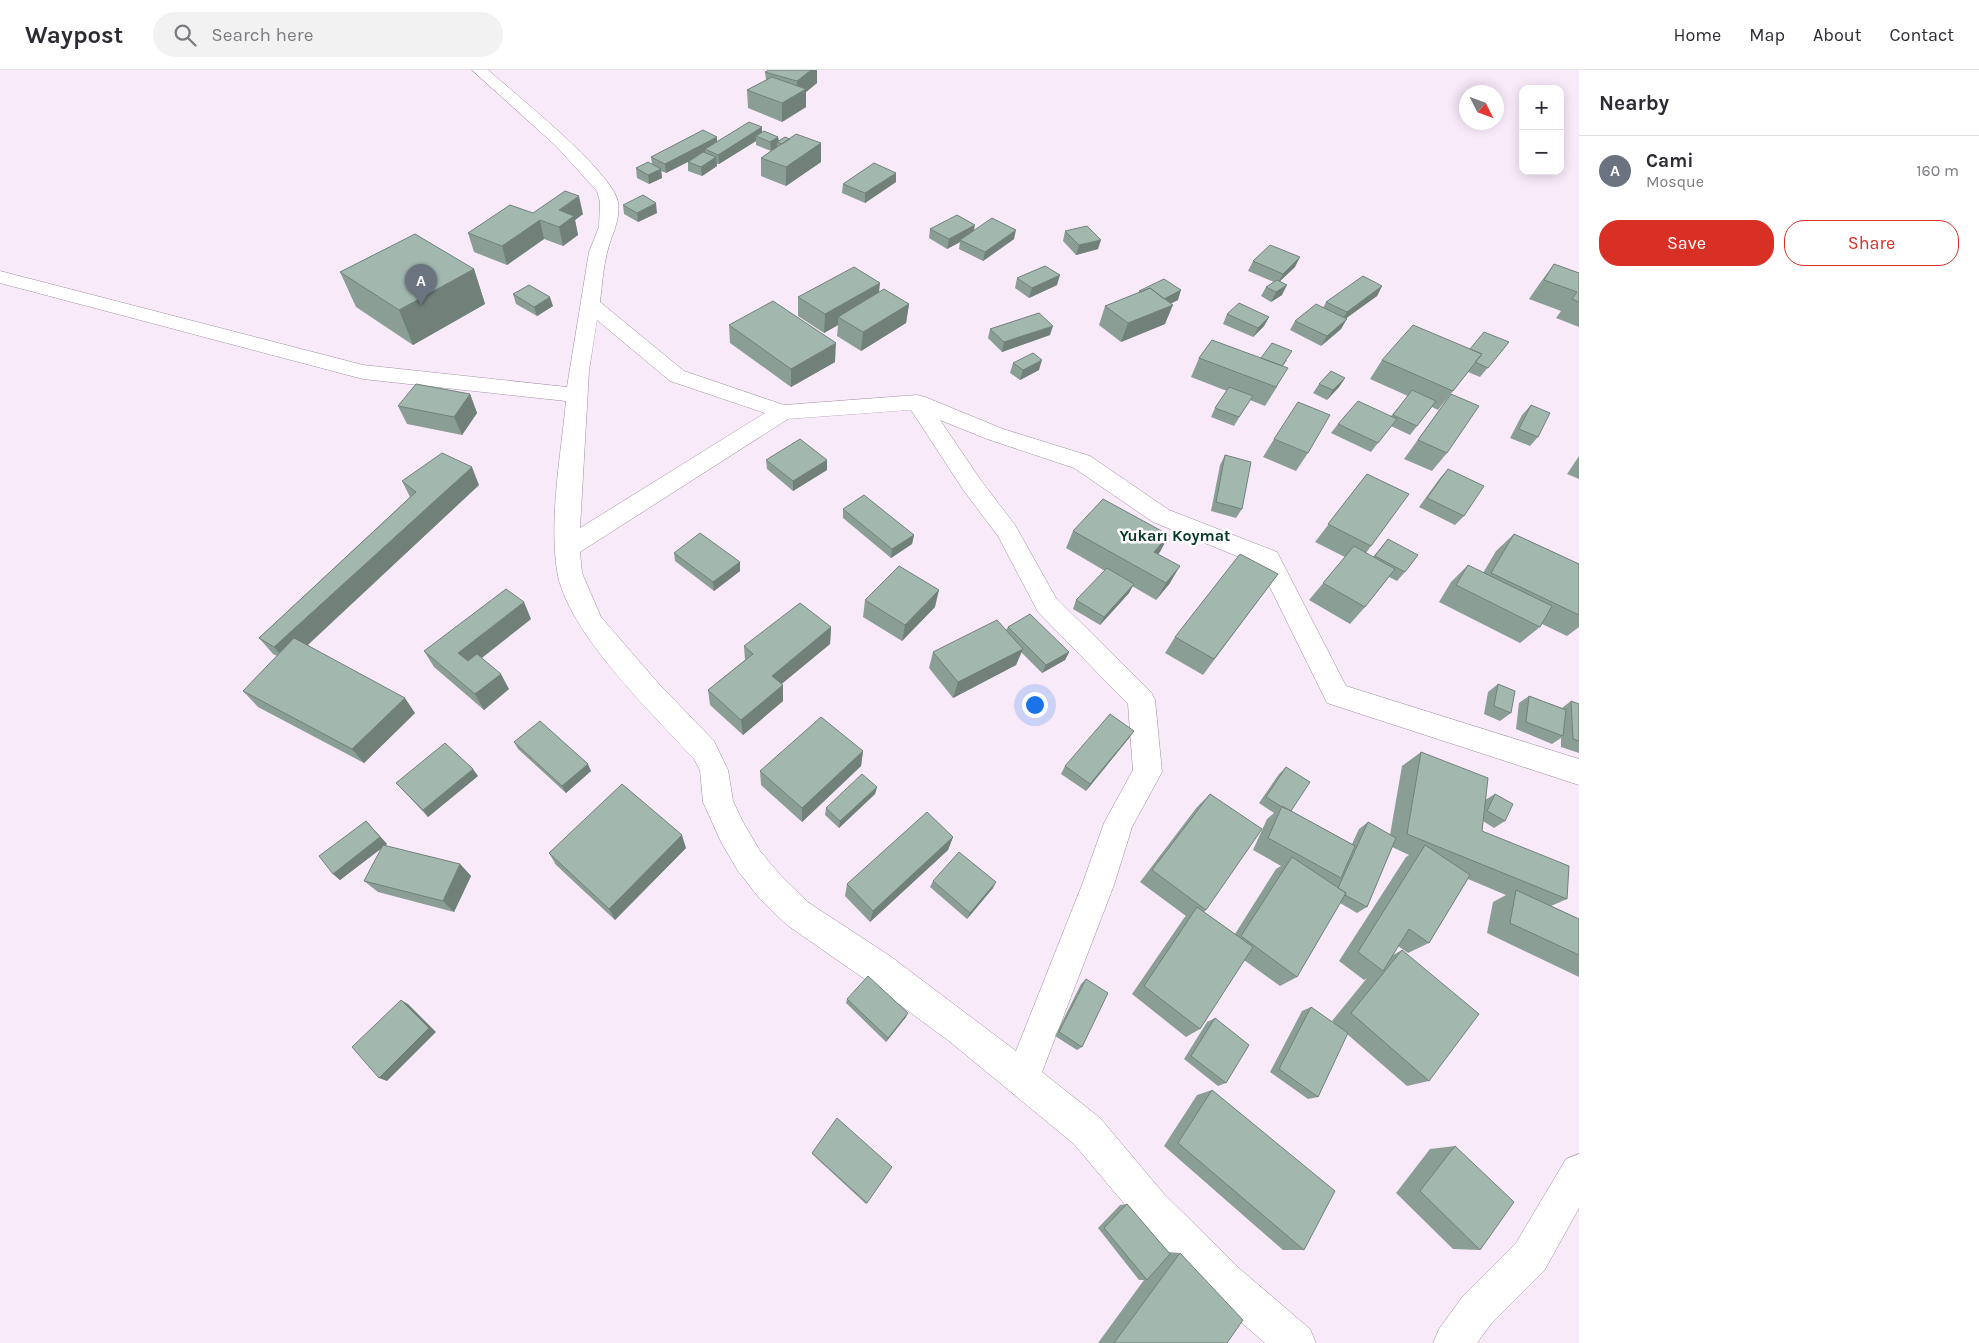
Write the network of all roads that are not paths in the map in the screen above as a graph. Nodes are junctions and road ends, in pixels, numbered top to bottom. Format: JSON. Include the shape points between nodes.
{"nodes":[{"id":1,"x":479,"y":70,"type":"edge"},
{"id":2,"x":0,"y":277,"type":"edge"},
{"id":3,"x":589,"y":303,"type":"junction"},
{"id":4,"x":576,"y":395,"type":"junction"},
{"id":5,"x":917,"y":402,"type":"junction"},
{"id":6,"x":783,"y":412,"type":"junction"},
{"id":7,"x":567,"y":548,"type":"junction"},
{"id":8,"x":1579,"y":772,"type":"edge"},
{"id":9,"x":1023,"y":1077,"type":"junction"},
{"id":10,"x":1579,"y":1172,"type":"edge"},
{"id":11,"x":1296,"y":1343,"type":"edge"},
{"id":12,"x":1453,"y":1343,"type":"edge"}],
"edges":[{"from":1,"to":3,"type":"street","via":[[562,143],[605,190],[609,202],[608,226],[598,252]]},
{"from":2,"to":4,"type":"street","via":[[363,372]]},
{"from":3,"to":4,"type":"street"},
{"from":3,"to":6,"type":"street","via":[[676,376]]},
{"from":4,"to":7,"type":"street"},
{"from":5,"to":6,"type":"street"},
{"from":5,"to":8,"type":"street","via":[[994,434],[1082,462],[1161,516],[1268,559],[1338,695]]},
{"from":5,"to":9,"type":"street","via":[[972,486],[1007,531],[1047,605],[1141,700],[1148,772],[1119,823]]},
{"from":6,"to":7,"type":"street"},
{"from":7,"to":9,"type":"street","via":[[570,573],[592,624],[648,691],[704,750],[714,770],[718,802],[732,832],[749,861],[771,888],[798,914],[886,973]]},
{"from":9,"to":11,"type":"street","via":[[1087,1131],[1165,1221],[1226,1283]]},
{"from":10,"to":12,"type":"street","via":[[1530,1257],[1477,1310]]}]}
